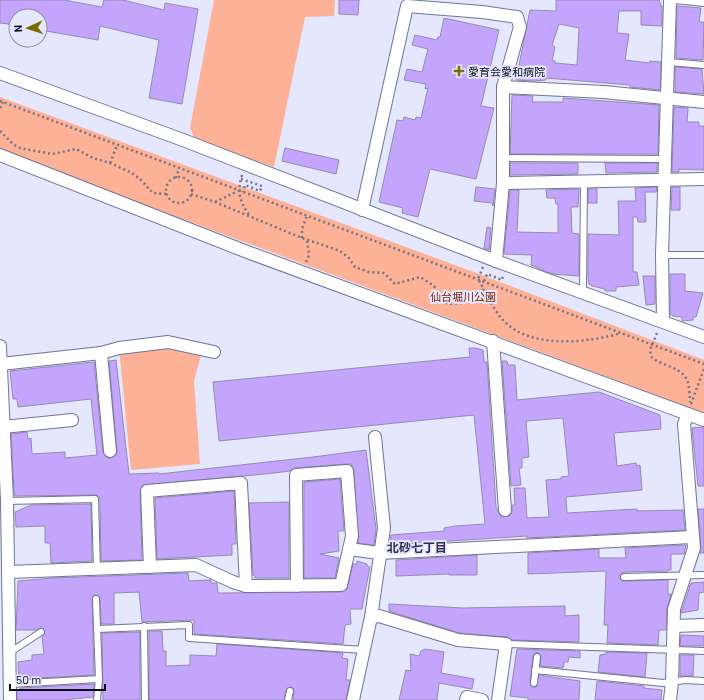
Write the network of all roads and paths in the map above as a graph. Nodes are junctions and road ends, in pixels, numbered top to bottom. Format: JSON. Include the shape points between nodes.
{"nodes":[{"id":1,"x":670,"y":0,"type":"edge"},
{"id":2,"x":674,"y":0,"type":"edge"},
{"id":3,"x":704,"y":3,"type":"edge"},
{"id":4,"x":482,"y":6,"type":"edge"},
{"id":5,"x":669,"y":62,"type":"junction"},
{"id":6,"x":704,"y":65,"type":"edge"},
{"id":7,"x":0,"y":73,"type":"edge"},
{"id":8,"x":503,"y":87,"type":"junction"},
{"id":9,"x":668,"y":97,"type":"junction"},
{"id":10,"x":1,"y":102,"type":"edge"},
{"id":11,"x":704,"y":102,"type":"edge"},
{"id":12,"x":0,"y":108,"type":"edge"},
{"id":13,"x":0,"y":131,"type":"edge"},
{"id":14,"x":117,"y":145,"type":"junction"},
{"id":15,"x":0,"y":155,"type":"edge"},
{"id":16,"x":502,"y":158,"type":"junction"},
{"id":17,"x":664,"y":159,"type":"junction"},
{"id":18,"x":110,"y":163,"type":"junction"},
{"id":19,"x":244,"y":165,"type":"junction"},
{"id":20,"x":178,"y":168,"type":"junction"},
{"id":21,"x":176,"y":178,"type":"junction"},
{"id":22,"x":241,"y":178,"type":"junction"},
{"id":23,"x":664,"y":179,"type":"junction"},
{"id":24,"x":704,"y":179,"type":"edge"},
{"id":25,"x":584,"y":181,"type":"junction"},
{"id":26,"x":503,"y":184,"type":"junction"},
{"id":27,"x":238,"y":191,"type":"junction"},
{"id":28,"x":243,"y":192,"type":"junction"},
{"id":29,"x":166,"y":194,"type":"junction"},
{"id":30,"x":191,"y":194,"type":"junction"},
{"id":31,"x":215,"y":202,"type":"junction"},
{"id":32,"x":362,"y":210,"type":"junction"},
{"id":33,"x":250,"y":216,"type":"junction"},
{"id":34,"x":307,"y":216,"type":"junction"},
{"id":35,"x":302,"y":238,"type":"junction"},
{"id":36,"x":307,"y":240,"type":"junction"},
{"id":37,"x":662,"y":255,"type":"junction"},
{"id":38,"x":704,"y":255,"type":"edge"},
{"id":39,"x":491,"y":259,"type":"junction"},
{"id":40,"x":305,"y":264,"type":"dead end"},
{"id":41,"x":478,"y":279,"type":"junction"},
{"id":42,"x":484,"y":289,"type":"junction"},
{"id":43,"x":583,"y":292,"type":"junction"},
{"id":44,"x":662,"y":321,"type":"junction"},
{"id":45,"x":622,"y":333,"type":"junction"},
{"id":46,"x":704,"y":336,"type":"edge"},
{"id":47,"x":493,"y":341,"type":"junction"},
{"id":48,"x":652,"y":344,"type":"junction"},
{"id":49,"x":214,"y":352,"type":"dead end"},
{"id":50,"x":101,"y":353,"type":"junction"},
{"id":51,"x":1,"y":355,"type":"edge"},
{"id":52,"x":704,"y":364,"type":"edge"},
{"id":53,"x":704,"y":369,"type":"edge"},
{"id":54,"x":688,"y":411,"type":"junction"},
{"id":55,"x":72,"y":420,"type":"dead end"},
{"id":56,"x":704,"y":420,"type":"edge"},
{"id":57,"x":3,"y":427,"type":"junction"},
{"id":58,"x":375,"y":437,"type":"dead end"},
{"id":59,"x":110,"y":451,"type":"dead end"},
{"id":60,"x":7,"y":501,"type":"junction"},
{"id":61,"x":506,"y":510,"type":"dead end"},
{"id":62,"x":692,"y":537,"type":"junction"},
{"id":63,"x":349,"y":549,"type":"junction"},
{"id":64,"x":4,"y":551,"type":"edge"},
{"id":65,"x":379,"y":553,"type":"junction"},
{"id":66,"x":150,"y":567,"type":"junction"},
{"id":67,"x":97,"y":569,"type":"junction"},
{"id":68,"x":8,"y":572,"type":"junction"},
{"id":69,"x":685,"y":576,"type":"junction"},
{"id":70,"x":704,"y":576,"type":"edge"},
{"id":71,"x":624,"y":577,"type":"dead end"},
{"id":72,"x":246,"y":586,"type":"junction"},
{"id":73,"x":297,"y":586,"type":"junction"},
{"id":74,"x":96,"y":599,"type":"dead end"},
{"id":75,"x":4,"y":613,"type":"edge"},
{"id":76,"x":371,"y":617,"type":"junction"},
{"id":77,"x":704,"y":625,"type":"edge"},
{"id":78,"x":144,"y":626,"type":"junction"},
{"id":79,"x":674,"y":626,"type":"junction"},
{"id":80,"x":98,"y":629,"type":"junction"},
{"id":81,"x":41,"y":632,"type":"dead end"},
{"id":82,"x":506,"y":644,"type":"junction"},
{"id":83,"x":364,"y":650,"type":"junction"},
{"id":84,"x":673,"y":651,"type":"junction"},
{"id":85,"x":704,"y":651,"type":"edge"},
{"id":86,"x":9,"y":653,"type":"junction"},
{"id":87,"x":537,"y":658,"type":"dead end"},
{"id":88,"x":535,"y":670,"type":"junction"},
{"id":89,"x":99,"y":679,"type":"junction"},
{"id":90,"x":704,"y":681,"type":"edge"},
{"id":91,"x":672,"y":682,"type":"junction"},
{"id":92,"x":534,"y":683,"type":"dead end"},
{"id":93,"x":9,"y":691,"type":"edge"},
{"id":94,"x":290,"y":691,"type":"dead end"},
{"id":95,"x":97,"y":700,"type":"edge"},
{"id":96,"x":145,"y":700,"type":"edge"},
{"id":97,"x":288,"y":700,"type":"edge"},
{"id":98,"x":353,"y":700,"type":"edge"},
{"id":99,"x":466,"y":700,"type":"edge"},
{"id":100,"x":482,"y":700,"type":"edge"},
{"id":101,"x":498,"y":700,"type":"edge"},
{"id":102,"x":670,"y":700,"type":"edge"}],
"edges":[{"from":1,"to":5,"type":"street"},
{"from":2,"to":3,"type":"lane"},
{"from":4,"to":8,"type":"street","via":[[517,18],[520,27]]},
{"from":4,"to":32,"type":"street","via":[[407,6]]},
{"from":5,"to":6,"type":"lane"},
{"from":5,"to":9,"type":"street"},
{"from":7,"to":19,"type":"street"},
{"from":8,"to":9,"type":"street"},
{"from":8,"to":16,"type":"street"},
{"from":9,"to":11,"type":"street"},
{"from":9,"to":17,"type":"street"},
{"from":10,"to":12,"type":"path"},
{"from":10,"to":14,"type":"path"},
{"from":13,"to":18,"type":"path","via":[[20,148],[52,154],[76,149]]},
{"from":14,"to":18,"type":"path"},
{"from":14,"to":20,"type":"path"},
{"from":15,"to":47,"type":"street","via":[[250,253]]},
{"from":16,"to":17,"type":"lane"},
{"from":16,"to":26,"type":"street"},
{"from":17,"to":23,"type":"street"},
{"from":18,"to":29,"type":"path","via":[[132,173],[153,193]]},
{"from":19,"to":22,"type":"path"},
{"from":19,"to":32,"type":"street"},
{"from":20,"to":21,"type":"path"},
{"from":20,"to":27,"type":"path"},
{"from":21,"to":29,"type":"path","via":[[169,182]]},
{"from":21,"to":30,"type":"path","via":[[188,182]]},
{"from":22,"to":27,"type":"path"},
{"from":22,"to":28,"type":"path","via":[[262,186],[260,191],[245,185]]},
{"from":23,"to":24,"type":"street"},
{"from":23,"to":25,"type":"street"},
{"from":23,"to":37,"type":"street"},
{"from":25,"to":26,"type":"street"},
{"from":25,"to":43,"type":"lane"},
{"from":26,"to":39,"type":"street"},
{"from":27,"to":28,"type":"path"},
{"from":27,"to":31,"type":"path"},
{"from":27,"to":33,"type":"path"},
{"from":28,"to":34,"type":"path"},
{"from":29,"to":30,"type":"path","via":[[171,201],[179,203],[187,200]]},
{"from":30,"to":31,"type":"path"},
{"from":31,"to":33,"type":"path"},
{"from":32,"to":39,"type":"street"},
{"from":33,"to":35,"type":"path"},
{"from":34,"to":35,"type":"path"},
{"from":34,"to":41,"type":"path"},
{"from":35,"to":36,"type":"path"},
{"from":36,"to":40,"type":"path","via":[[309,255]]},
{"from":36,"to":42,"type":"path","via":[[340,250],[356,267],[369,272],[384,273],[395,284],[420,277],[434,286],[447,304],[461,303]]},
{"from":37,"to":38,"type":"lane"},
{"from":37,"to":44,"type":"street"},
{"from":39,"to":41,"type":"path"},
{"from":39,"to":43,"type":"street"},
{"from":41,"to":42,"type":"path"},
{"from":41,"to":45,"type":"path"},
{"from":42,"to":45,"type":"path","via":[[503,321],[533,337],[578,342],[598,340]]},
{"from":43,"to":44,"type":"street"},
{"from":44,"to":46,"type":"street"},
{"from":45,"to":48,"type":"path"},
{"from":47,"to":54,"type":"street"},
{"from":47,"to":61,"type":"street"},
{"from":48,"to":52,"type":"path"},
{"from":48,"to":54,"type":"path","via":[[650,350],[653,359],[686,375],[689,382]]},
{"from":49,"to":50,"type":"street","via":[[168,342],[119,348]]},
{"from":50,"to":51,"type":"street"},
{"from":50,"to":59,"type":"street"},
{"from":51,"to":57,"type":"street"},
{"from":53,"to":54,"type":"path"},
{"from":54,"to":56,"type":"street"},
{"from":54,"to":62,"type":"street","via":[[684,424]]},
{"from":55,"to":57,"type":"street"},
{"from":57,"to":60,"type":"street"},
{"from":58,"to":65,"type":"street","via":[[384,528]]},
{"from":60,"to":64,"type":"street"},
{"from":60,"to":67,"type":"lane","via":[[95,499]]},
{"from":62,"to":65,"type":"street"},
{"from":62,"to":69,"type":"street","via":[[694,548]]},
{"from":63,"to":65,"type":"street"},
{"from":63,"to":73,"type":"street","via":[[341,585]]},
{"from":63,"to":73,"type":"street","via":[[352,536],[347,471],[296,475]]},
{"from":64,"to":68,"type":"street"},
{"from":65,"to":76,"type":"street"},
{"from":66,"to":67,"type":"street"},
{"from":66,"to":72,"type":"street","via":[[196,565]]},
{"from":66,"to":72,"type":"street","via":[[147,491],[241,483]]},
{"from":67,"to":68,"type":"street"},
{"from":68,"to":75,"type":"street"},
{"from":69,"to":70,"type":"lane"},
{"from":69,"to":71,"type":"lane"},
{"from":69,"to":79,"type":"street","via":[[674,609]]},
{"from":72,"to":73,"type":"street"},
{"from":74,"to":80,"type":"lane"},
{"from":75,"to":86,"type":"street"},
{"from":76,"to":82,"type":"street","via":[[379,616],[458,640]]},
{"from":76,"to":83,"type":"street"},
{"from":77,"to":79,"type":"street"},
{"from":78,"to":80,"type":"lane"},
{"from":78,"to":83,"type":"lane","via":[[189,625],[189,638]]},
{"from":78,"to":96,"type":"lane"},
{"from":79,"to":84,"type":"street"},
{"from":80,"to":89,"type":"lane"},
{"from":81,"to":86,"type":"lane"},
{"from":82,"to":84,"type":"lane"},
{"from":82,"to":101,"type":"street"},
{"from":83,"to":98,"type":"street"},
{"from":84,"to":85,"type":"lane"},
{"from":84,"to":91,"type":"street"},
{"from":86,"to":93,"type":"street"},
{"from":87,"to":88,"type":"lane"},
{"from":88,"to":91,"type":"lane"},
{"from":88,"to":92,"type":"lane"},
{"from":89,"to":93,"type":"lane"},
{"from":89,"to":95,"type":"lane"},
{"from":90,"to":91,"type":"lane"},
{"from":91,"to":102,"type":"street"},
{"from":94,"to":97,"type":"lane"},
{"from":99,"to":100,"type":"street"}]}
